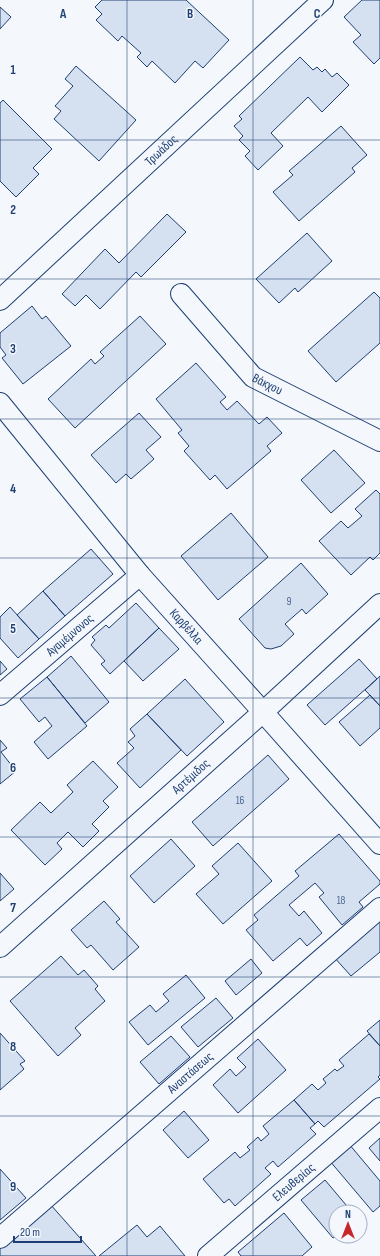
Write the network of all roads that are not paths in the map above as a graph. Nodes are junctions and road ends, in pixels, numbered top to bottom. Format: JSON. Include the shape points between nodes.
{"nodes":[{"id":1,"x":323,"y":0,"type":"edge"},
{"id":2,"x":181,"y":294,"type":"dead end"},
{"id":3,"x":0,"y":300,"type":"edge"},
{"id":4,"x":0,"y":403,"type":"edge"},
{"id":5,"x":380,"y":441,"type":"edge"},
{"id":6,"x":140,"y":575,"type":"junction"},
{"id":7,"x":380,"y":604,"type":"edge"},
{"id":8,"x":0,"y":695,"type":"edge"},
{"id":9,"x":263,"y":712,"type":"junction"},
{"id":10,"x":380,"y":844,"type":"edge"},
{"id":11,"x":380,"y":908,"type":"edge"},
{"id":12,"x":0,"y":946,"type":"edge"},
{"id":13,"x":380,"y":1108,"type":"edge"},
{"id":14,"x":0,"y":1238,"type":"edge"},
{"id":15,"x":208,"y":1256,"type":"edge"}],
"edges":[{"from":1,"to":3,"type":"street","name":"Τρωάδος"},
{"from":2,"to":5,"type":"street","name":"Βάκχου","via":[[253,377]]},
{"from":4,"to":6,"type":"street","name":"Καρβέλλα"},
{"from":6,"to":8,"type":"street","name":"Αγαμέμνονος"},
{"from":6,"to":9,"type":"street","name":"Καρβέλλα"},
{"from":7,"to":9,"type":"street","name":"Αρτέμιδος"},
{"from":9,"to":10,"type":"street","name":"Καρβέλλα"},
{"from":9,"to":12,"type":"street","name":"Αρτέμιδος"},
{"from":11,"to":14,"type":"street","name":"Αναστάσεως"},
{"from":13,"to":15,"type":"street","name":"Ελευθερίας"}]}
